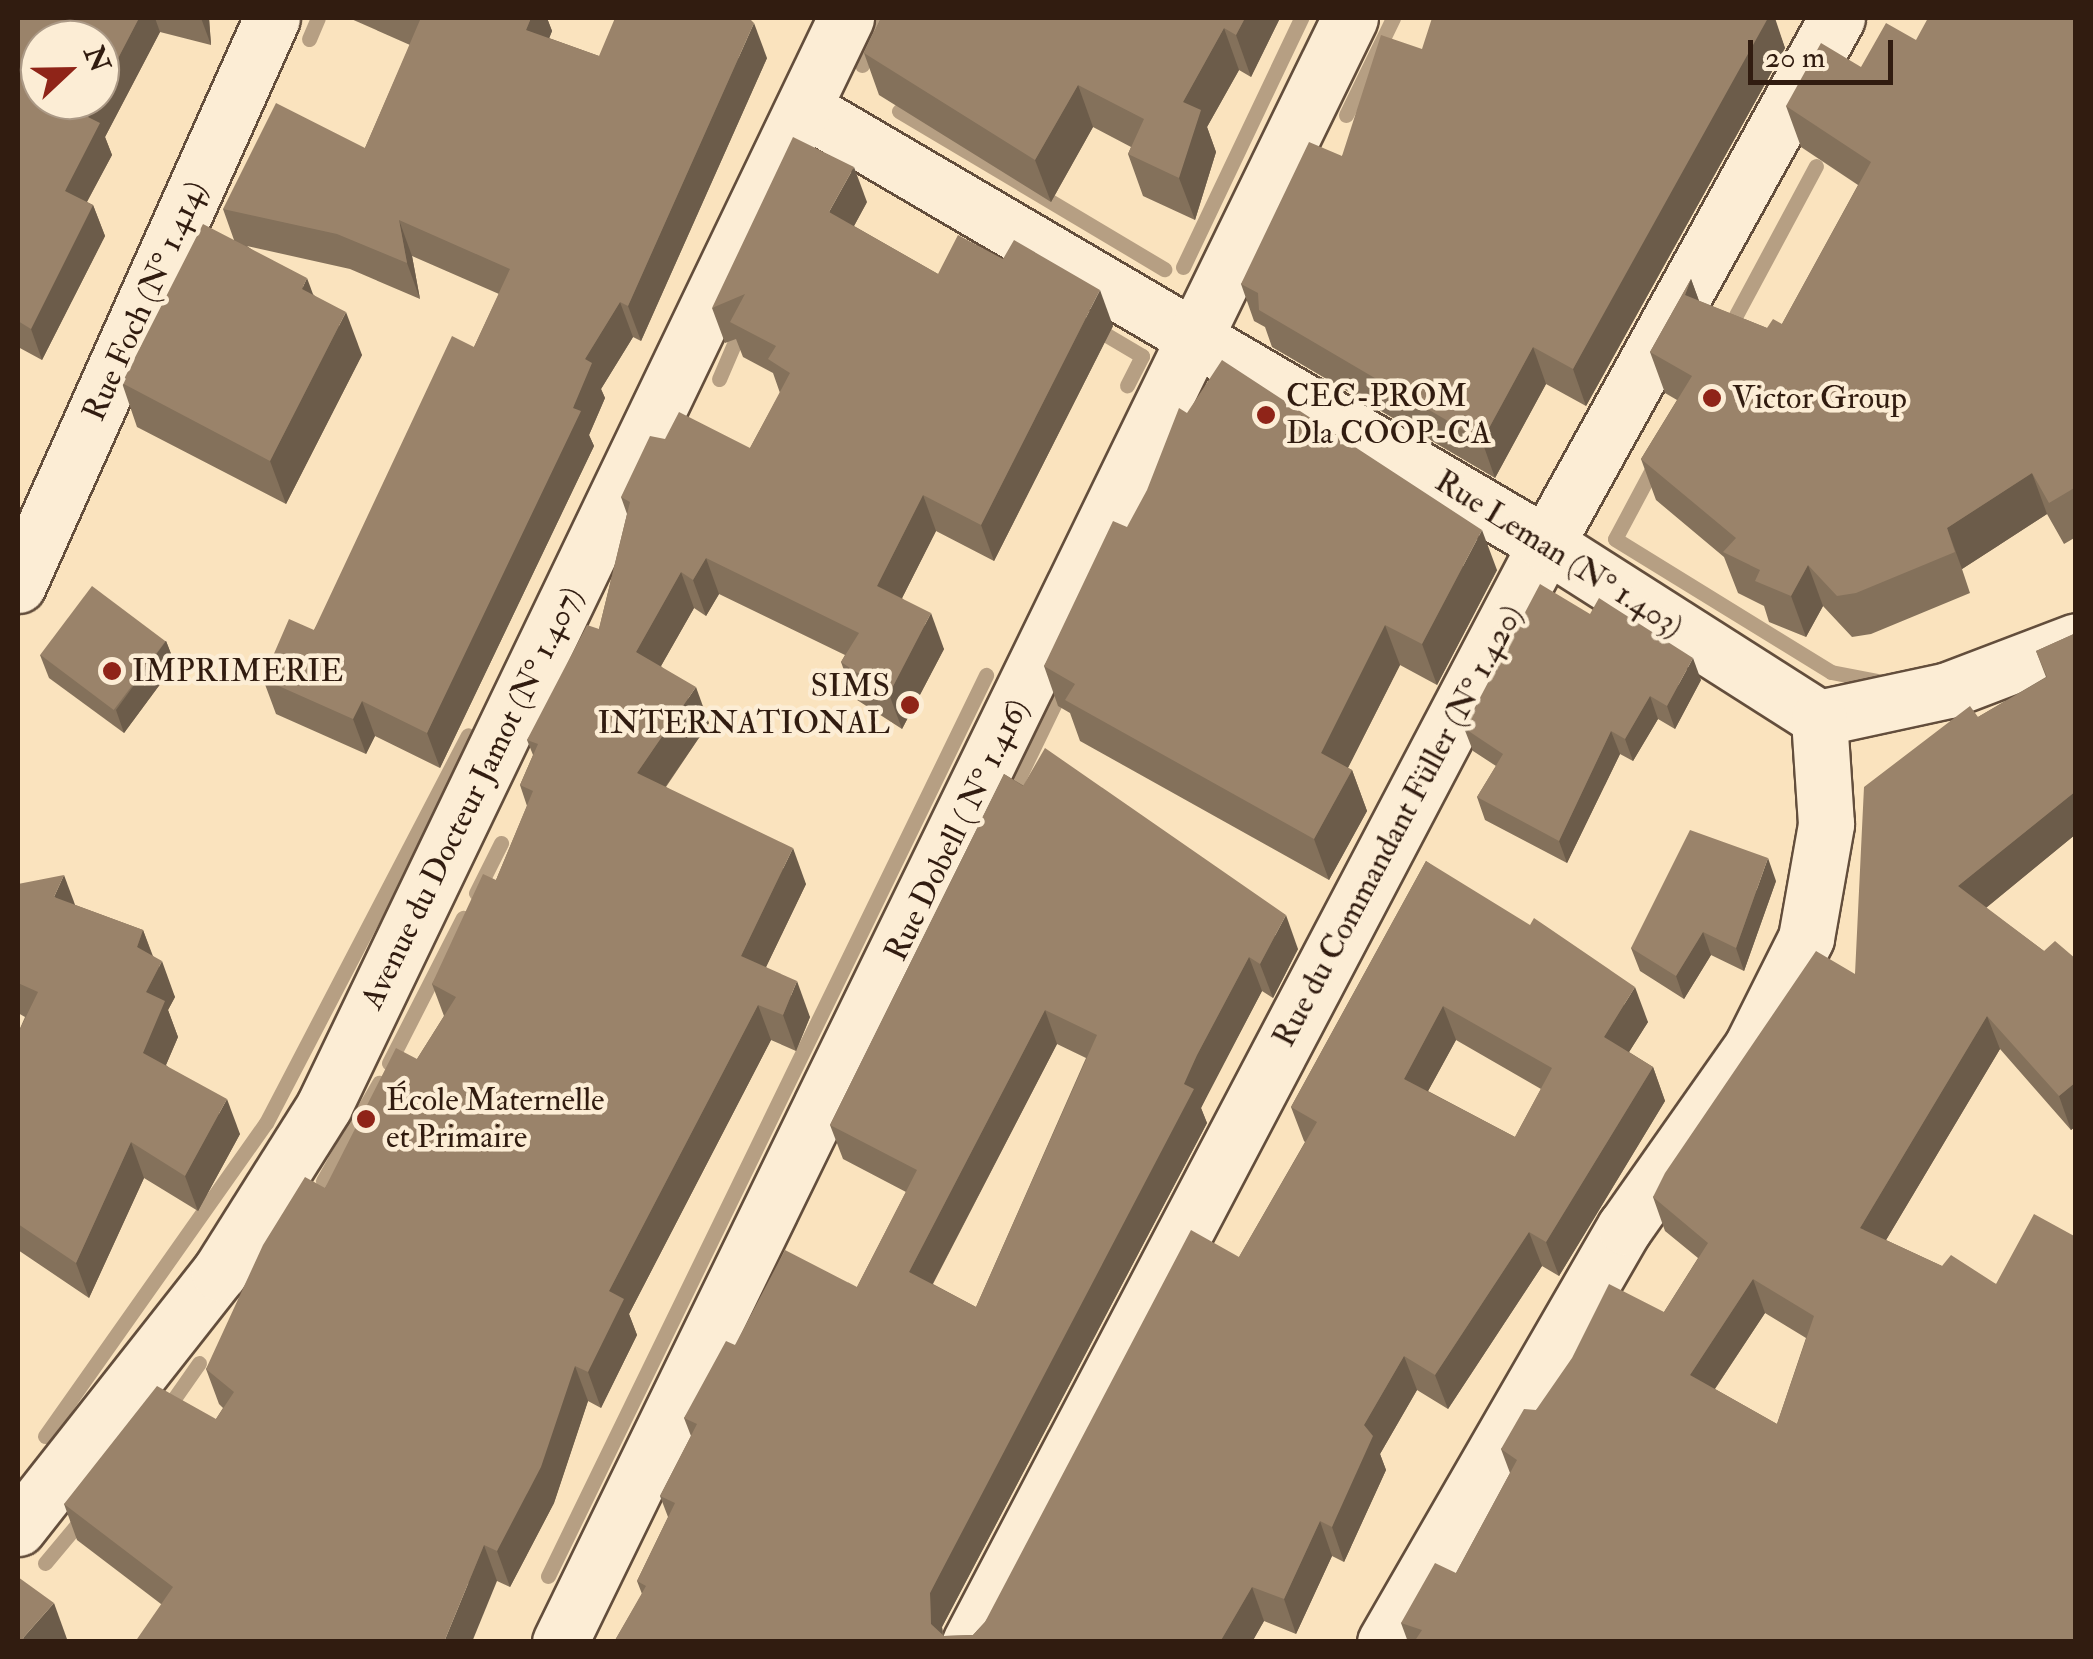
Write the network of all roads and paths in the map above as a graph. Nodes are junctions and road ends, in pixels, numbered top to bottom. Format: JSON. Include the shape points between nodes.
{"nodes":[{"id":1,"x":272,"y":18,"type":"edge"},
{"id":2,"x":846,"y":18,"type":"edge"},
{"id":3,"x":1350,"y":18,"type":"edge"},
{"id":4,"x":1837,"y":18,"type":"edge"},
{"id":5,"x":804,"y":109,"type":"junction"},
{"id":6,"x":1199,"y":336,"type":"junction"},
{"id":7,"x":1546,"y":544,"type":"junction"},
{"id":8,"x":18,"y":585,"type":"edge"},
{"id":9,"x":2076,"y":641,"type":"edge"},
{"id":10,"x":1818,"y":718,"type":"junction"},
{"id":11,"x":18,"y":1528,"type":"edge"},
{"id":12,"x":560,"y":1642,"type":"edge"},
{"id":13,"x":970,"y":1642,"type":"edge"},
{"id":14,"x":1385,"y":1642,"type":"edge"}],
"edges":[{"from":1,"to":8,"type":"street","name":"Rue Foch (N° 1.414)"},
{"from":2,"to":5,"type":"street","name":"Avenue du Docteur Jamot (N° 1.407)"},
{"from":3,"to":6,"type":"street","name":"Rue Dobell ( N° 1.416)"},
{"from":4,"to":7,"type":"street","name":"Rue du Commandant Füller (N° 1.420)"},
{"from":5,"to":6,"type":"street","name":"Rue Leman (N° 1.403)"},
{"from":5,"to":11,"type":"street","name":"Avenue du Docteur Jamot (N° 1.407)","via":[[324,1106],[219,1273]]},
{"from":6,"to":7,"type":"street","name":"Rue Leman (N° 1.403)"},
{"from":6,"to":12,"type":"street","name":"Rue Dobell ( N° 1.416)"},
{"from":7,"to":10,"type":"street","name":"Rue Leman (N° 1.403)"},
{"from":7,"to":13,"type":"street","name":"Rue du Commandant Füller (N° 1.420)"},
{"from":9,"to":10,"type":"street","via":[[1948,690]]},
{"from":10,"to":14,"type":"street","via":[[1826,824],[1806,938],[1752,1046],[1625,1227]]}]}
